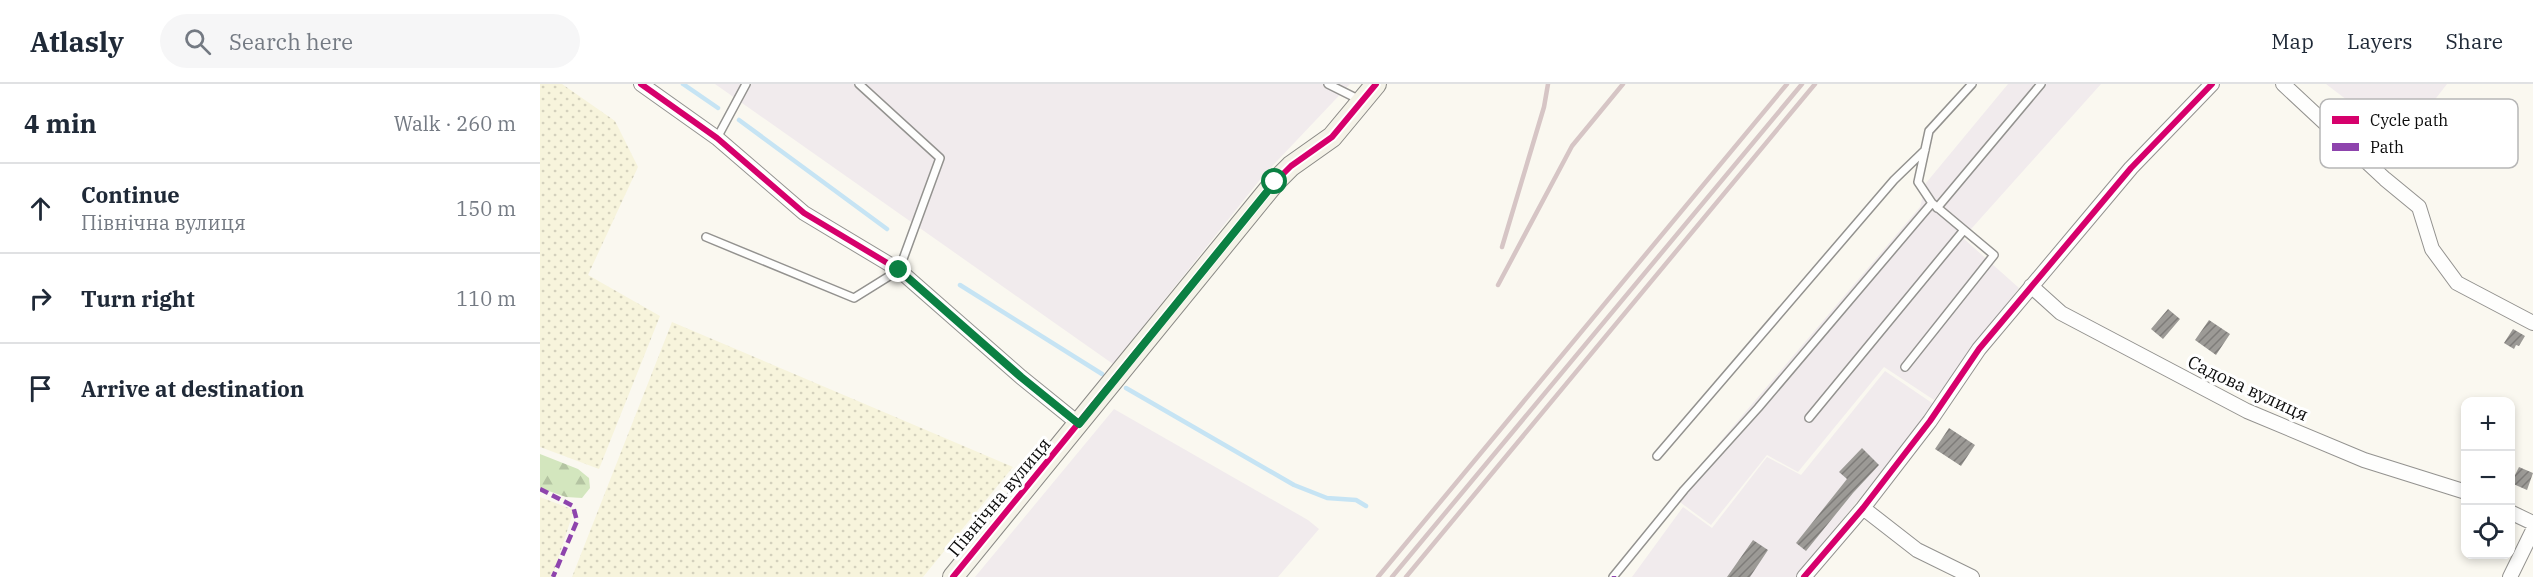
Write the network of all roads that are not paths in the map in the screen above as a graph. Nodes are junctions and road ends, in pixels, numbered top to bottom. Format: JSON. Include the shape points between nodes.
{"nodes":[{"id":1,"x":641,"y":84,"type":"edge"},
{"id":2,"x":746,"y":84,"type":"edge"},
{"id":3,"x":860,"y":84,"type":"edge"},
{"id":4,"x":1328,"y":84,"type":"edge"},
{"id":5,"x":1376,"y":84,"type":"edge"},
{"id":6,"x":1972,"y":84,"type":"edge"},
{"id":7,"x":2042,"y":84,"type":"edge"},
{"id":8,"x":2212,"y":84,"type":"edge"},
{"id":9,"x":2283,"y":84,"type":"edge"},
{"id":10,"x":1363,"y":102,"type":"junction"},
{"id":11,"x":2320,"y":118,"type":"edge"},
{"id":12,"x":717,"y":138,"type":"junction"},
{"id":13,"x":1925,"y":150,"type":"junction"},
{"id":14,"x":2373,"y":168,"type":"edge"},
{"id":15,"x":1935,"y":205,"type":"junction"},
{"id":16,"x":1964,"y":230,"type":"junction"},
{"id":17,"x":706,"y":237,"type":"dead end"},
{"id":18,"x":899,"y":270,"type":"junction"},
{"id":19,"x":2031,"y":286,"type":"junction"},
{"id":20,"x":2533,"y":322,"type":"edge"},
{"id":21,"x":1905,"y":367,"type":"dead end"},
{"id":22,"x":1809,"y":418,"type":"dead end"},
{"id":23,"x":1079,"y":424,"type":"junction"},
{"id":24,"x":1657,"y":456,"type":"dead end"},
{"id":25,"x":2461,"y":490,"type":"edge"},
{"id":26,"x":1863,"y":508,"type":"junction"},
{"id":27,"x":2515,"y":514,"type":"edge"},
{"id":28,"x":2533,"y":523,"type":"edge"},
{"id":29,"x":2533,"y":530,"type":"edge"},
{"id":30,"x":952,"y":577,"type":"edge"},
{"id":31,"x":1613,"y":577,"type":"edge"},
{"id":32,"x":1804,"y":577,"type":"edge"},
{"id":33,"x":1972,"y":577,"type":"edge"},
{"id":34,"x":2510,"y":577,"type":"edge"}],
"edges":[{"from":1,"to":12,"type":"street"},
{"from":2,"to":12,"type":"lane"},
{"from":3,"to":18,"type":"lane","via":[[940,158]]},
{"from":4,"to":10,"type":"lane"},
{"from":5,"to":10,"type":"street","name":"Північна вулиця"},
{"from":6,"to":13,"type":"lane","via":[[1929,131]]},
{"from":7,"to":15,"type":"lane"},
{"from":8,"to":19,"type":"street","via":[[2131,168]]},
{"from":9,"to":11,"type":"street"},
{"from":10,"to":23,"type":"street","name":"Північна вулиця","via":[[1332,137],[1275,182]]},
{"from":12,"to":18,"type":"street","via":[[804,213]]},
{"from":13,"to":15,"type":"lane","via":[[1918,182]]},
{"from":13,"to":24,"type":"lane","via":[[1894,180]]},
{"from":14,"to":20,"type":"street","via":[[2419,207],[2432,249],[2457,283]]},
{"from":15,"to":16,"type":"lane"},
{"from":15,"to":31,"type":"lane","via":[[1684,490]]},
{"from":16,"to":21,"type":"lane","via":[[1994,255]]},
{"from":16,"to":22,"type":"lane"},
{"from":17,"to":18,"type":"lane","via":[[854,298]]},
{"from":18,"to":23,"type":"street"},
{"from":19,"to":25,"type":"street","name":"Садова вулиця","via":[[2061,313],[2247,411],[2364,460]]},
{"from":19,"to":26,"type":"street","via":[[1979,349]]},
{"from":23,"to":30,"type":"street","name":"Північна вулиця"},
{"from":26,"to":32,"type":"street"},
{"from":26,"to":33,"type":"street","via":[[1917,550]]},
{"from":27,"to":28,"type":"street"},
{"from":29,"to":34,"type":"street"}]}
